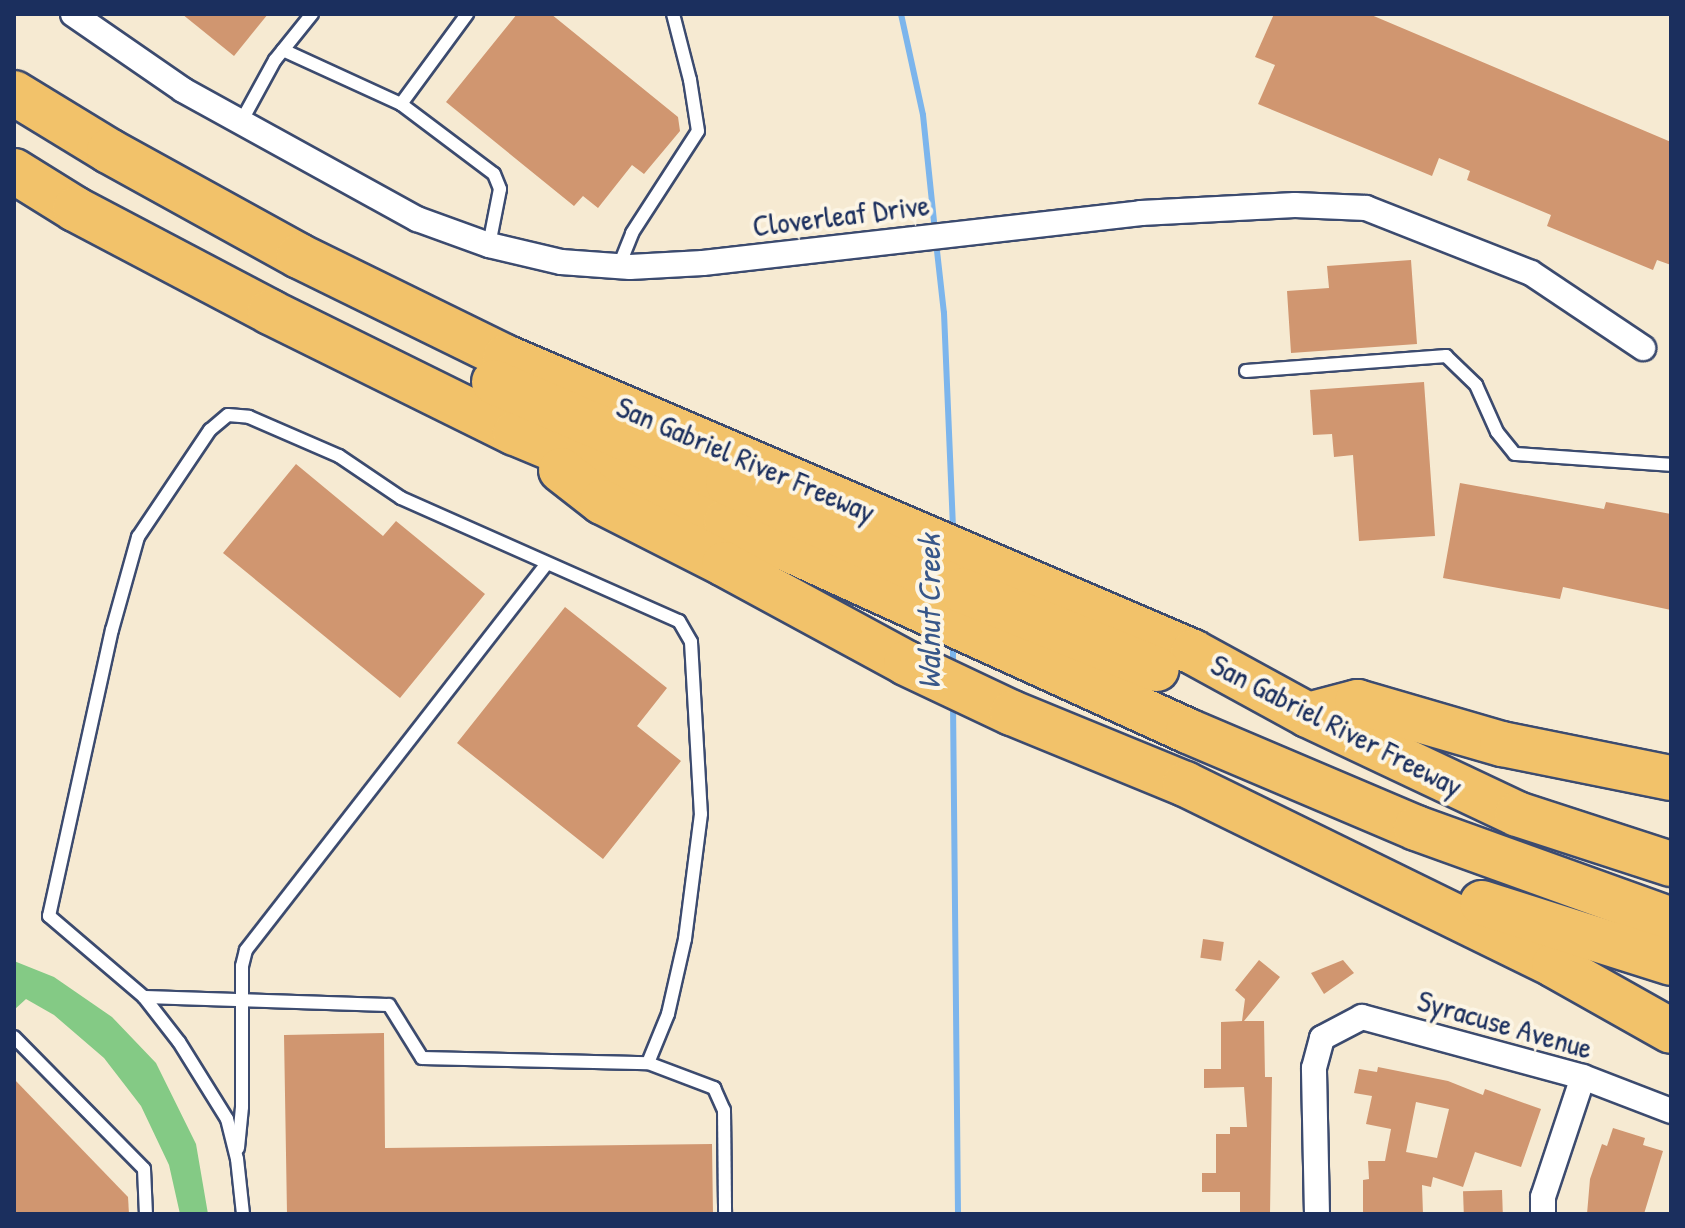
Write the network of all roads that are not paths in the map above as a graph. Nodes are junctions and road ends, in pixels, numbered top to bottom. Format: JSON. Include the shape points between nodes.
{"nodes":[{"id":1,"x":73,"y":14,"type":"edge"},
{"id":2,"x":312,"y":14,"type":"edge"},
{"id":3,"x":467,"y":14,"type":"edge"},
{"id":4,"x":673,"y":14,"type":"edge"},
{"id":5,"x":283,"y":50,"type":"junction"},
{"id":6,"x":14,"y":93,"type":"edge"},
{"id":7,"x":401,"y":104,"type":"junction"},
{"id":8,"x":241,"y":122,"type":"junction"},
{"id":9,"x":14,"y":129,"type":"edge"},
{"id":10,"x":14,"y":143,"type":"edge"},
{"id":11,"x":14,"y":171,"type":"edge"},
{"id":12,"x":489,"y":245,"type":"junction"},
{"id":13,"x":619,"y":266,"type":"junction"},
{"id":14,"x":1643,"y":348,"type":"dead end"},
{"id":15,"x":1246,"y":371,"type":"dead end"},
{"id":16,"x":515,"y":433,"type":"junction"},
{"id":17,"x":1671,"y":465,"type":"edge"},
{"id":18,"x":725,"y":493,"type":"junction"},
{"id":19,"x":547,"y":564,"type":"junction"},
{"id":20,"x":1308,"y":715,"type":"junction"},
{"id":21,"x":1502,"y":744,"type":"junction"},
{"id":22,"x":1671,"y":760,"type":"edge"},
{"id":23,"x":1671,"y":778,"type":"edge"},
{"id":24,"x":1302,"y":842,"type":"junction"},
{"id":25,"x":1671,"y":864,"type":"edge"},
{"id":26,"x":1671,"y":920,"type":"edge"},
{"id":27,"x":1671,"y":963,"type":"edge"},
{"id":28,"x":144,"y":997,"type":"junction"},
{"id":29,"x":243,"y":999,"type":"junction"},
{"id":30,"x":1671,"y":1031,"type":"edge"},
{"id":31,"x":14,"y":1037,"type":"edge"},
{"id":32,"x":648,"y":1063,"type":"junction"},
{"id":33,"x":1583,"y":1077,"type":"junction"},
{"id":34,"x":1671,"y":1111,"type":"edge"},
{"id":35,"x":237,"y":1159,"type":"junction"},
{"id":36,"x":146,"y":1214,"type":"edge"},
{"id":37,"x":243,"y":1214,"type":"edge"},
{"id":38,"x":725,"y":1214,"type":"edge"},
{"id":39,"x":1317,"y":1214,"type":"edge"},
{"id":40,"x":1543,"y":1214,"type":"edge"}],
"edges":[{"from":1,"to":8,"type":"street","name":"Cloverleaf Drive","via":[[183,90]]},
{"from":2,"to":5,"type":"lane"},
{"from":3,"to":7,"type":"lane"},
{"from":4,"to":13,"type":"lane","via":[[698,131],[632,233]]},
{"from":5,"to":7,"type":"lane"},
{"from":5,"to":8,"type":"lane"},
{"from":6,"to":18,"type":"highway","name":"San Gabriel River Freeway","via":[[299,256],[505,357]]},
{"from":7,"to":12,"type":"lane","via":[[494,174],[500,189]]},
{"from":8,"to":12,"type":"street","name":"Cloverleaf Drive","via":[[417,219]]},
{"from":9,"to":18,"type":"highway","via":[[201,236],[369,323]]},
{"from":10,"to":18,"type":"highway","via":[[301,305],[506,404],[705,490]]},
{"from":11,"to":16,"type":"highway","name":"San Gabriel River Freeway","via":[[270,312]]},
{"from":12,"to":13,"type":"street","name":"Cloverleaf Drive","via":[[561,262]]},
{"from":13,"to":14,"type":"street","name":"Cloverleaf Drive","via":[[703,263],[1141,213],[1295,205],[1366,208],[1531,273]]},
{"from":15,"to":17,"type":"lane","via":[[1446,356],[1476,385],[1497,432],[1515,454]]},
{"from":16,"to":18,"type":"highway","name":"San Gabriel River Freeway"},
{"from":16,"to":24,"type":"highway","via":[[602,502],[906,663],[1185,784]]},
{"from":18,"to":20,"type":"highway","name":"San Gabriel River Freeway","via":[[1247,685]]},
{"from":18,"to":26,"type":"highway","name":"San Gabriel River Freeway","via":[[1188,731],[1416,828]]},
{"from":19,"to":28,"type":"lane","via":[[401,498],[339,456],[249,417],[228,415],[210,430],[138,537],[112,630],[49,916]]},
{"from":19,"to":29,"type":"lane","via":[[246,950]]},
{"from":19,"to":32,"type":"lane","via":[[679,621],[691,642],[701,814],[685,939],[668,1014]]},
{"from":20,"to":21,"type":"highway","via":[[1357,702]]},
{"from":20,"to":25,"type":"highway","name":"San Gabriel River Freeway","via":[[1517,814]]},
{"from":21,"to":22,"type":"highway","via":[[1554,741]]},
{"from":21,"to":23,"type":"highway"},
{"from":24,"to":27,"type":"highway"},
{"from":24,"to":30,"type":"highway","via":[[1554,965]]},
{"from":28,"to":29,"type":"lane"},
{"from":28,"to":35,"type":"lane","via":[[227,1119]]},
{"from":29,"to":32,"type":"lane","via":[[389,1005],[422,1058]]},
{"from":29,"to":35,"type":"lane"},
{"from":31,"to":36,"type":"lane","via":[[144,1169]]},
{"from":32,"to":38,"type":"lane","via":[[714,1088],[724,1110]]},
{"from":33,"to":34,"type":"street","name":"Syracuse Avenue"},
{"from":33,"to":39,"type":"street","name":"Syracuse Avenue","via":[[1362,1017],[1322,1038],[1314,1068]]},
{"from":33,"to":40,"type":"street","via":[[1543,1197]]},
{"from":35,"to":37,"type":"lane"}]}
